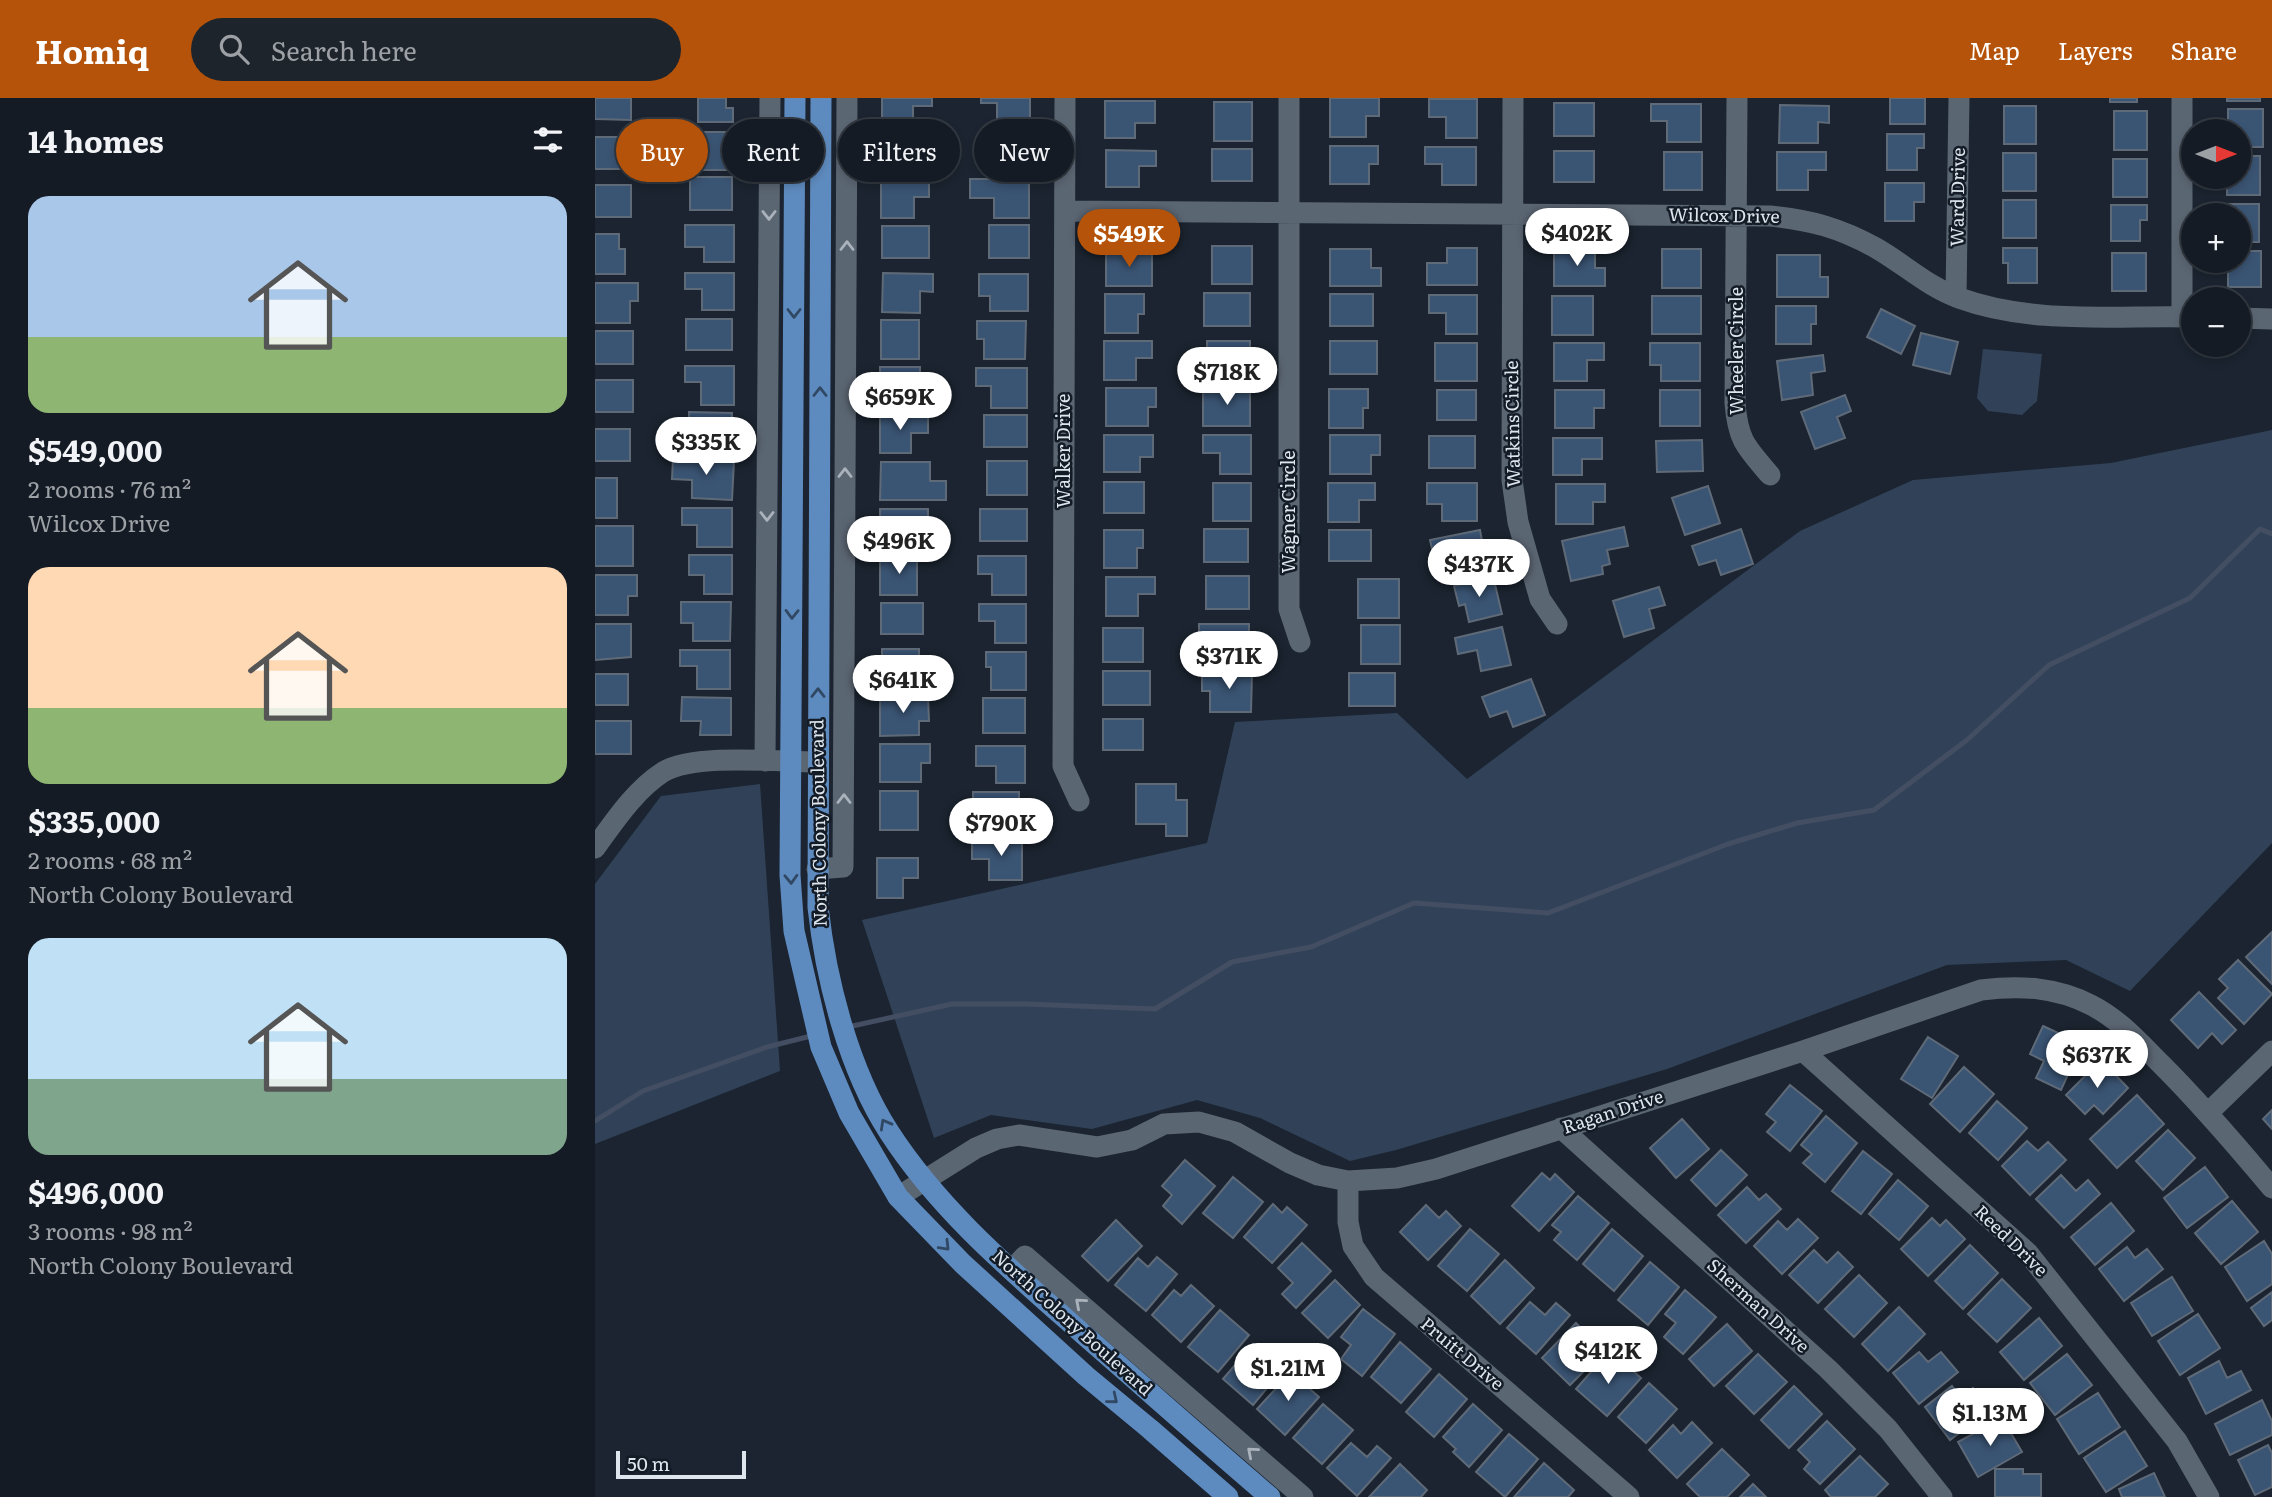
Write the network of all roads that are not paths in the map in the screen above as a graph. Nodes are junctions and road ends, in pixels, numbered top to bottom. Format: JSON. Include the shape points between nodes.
{"nodes":[{"id":1,"x":769,"y":98,"type":"edge"},
{"id":2,"x":795,"y":98,"type":"edge"},
{"id":3,"x":821,"y":98,"type":"edge"},
{"id":4,"x":847,"y":98,"type":"edge"},
{"id":5,"x":1065,"y":98,"type":"edge"},
{"id":6,"x":1289,"y":98,"type":"edge"},
{"id":7,"x":1513,"y":98,"type":"edge"},
{"id":8,"x":1737,"y":98,"type":"edge"},
{"id":9,"x":1959,"y":98,"type":"edge"},
{"id":10,"x":2182,"y":98,"type":"edge"},
{"id":11,"x":1065,"y":211,"type":"junction"},
{"id":12,"x":1289,"y":212,"type":"junction"},
{"id":13,"x":1512,"y":215,"type":"junction"},
{"id":14,"x":1737,"y":215,"type":"junction"},
{"id":15,"x":2186,"y":287,"type":"edge"},
{"id":16,"x":1956,"y":297,"type":"junction"},
{"id":17,"x":2181,"y":317,"type":"edge"},
{"id":18,"x":2251,"y":318,"type":"edge"},
{"id":19,"x":2272,"y":318,"type":"edge"},
{"id":20,"x":1770,"y":475,"type":"dead end"},
{"id":21,"x":1557,"y":624,"type":"dead end"},
{"id":22,"x":1300,"y":642,"type":"dead end"},
{"id":23,"x":765,"y":761,"type":"junction"},
{"id":24,"x":790,"y":762,"type":"junction"},
{"id":25,"x":817,"y":762,"type":"junction"},
{"id":26,"x":1079,"y":801,"type":"dead end"},
{"id":27,"x":601,"y":826,"type":"edge"},
{"id":28,"x":595,"y":848,"type":"edge"},
{"id":29,"x":817,"y":869,"type":"junction"},
{"id":30,"x":1803,"y":1051,"type":"junction"},
{"id":31,"x":2272,"y":1051,"type":"edge"},
{"id":32,"x":2209,"y":1112,"type":"junction"},
{"id":33,"x":1561,"y":1128,"type":"junction"},
{"id":34,"x":923,"y":1180,"type":"junction"},
{"id":35,"x":1348,"y":1181,"type":"junction"},
{"id":36,"x":2272,"y":1188,"type":"edge"},
{"id":37,"x":898,"y":1197,"type":"junction"},
{"id":38,"x":1012,"y":1270,"type":"junction"},
{"id":39,"x":1228,"y":1497,"type":"edge"},
{"id":40,"x":1270,"y":1497,"type":"edge"},
{"id":41,"x":1303,"y":1497,"type":"edge"},
{"id":42,"x":1629,"y":1497,"type":"edge"},
{"id":43,"x":1942,"y":1497,"type":"edge"},
{"id":44,"x":2209,"y":1497,"type":"edge"}],
"edges":[{"from":1,"to":23,"type":"street","one_way":true},
{"from":2,"to":24,"type":"main road","name":"North Colony Boulevard","one_way":true},
{"from":25,"to":3,"type":"main road","name":"North Colony Boulevard","one_way":true},
{"from":29,"to":4,"type":"street","one_way":true,"via":[[843,867]]},
{"from":5,"to":11,"type":"street","name":"Walker Drive"},
{"from":6,"to":12,"type":"street","name":"Wagner Circle"},
{"from":7,"to":13,"type":"street","name":"Watkins Circle"},
{"from":8,"to":14,"type":"street","name":"Wheeler Circle"},
{"from":9,"to":16,"type":"street","name":"Ward Drive"},
{"from":10,"to":15,"type":"street"},
{"from":11,"to":12,"type":"street","name":"Wilcox Drive"},
{"from":11,"to":26,"type":"street","name":"Walker Drive","via":[[1063,766]]},
{"from":12,"to":13,"type":"street","name":"Wilcox Drive"},
{"from":12,"to":22,"type":"street","name":"Wagner Circle","via":[[1289,610]]},
{"from":13,"to":14,"type":"street","name":"Wilcox Drive"},
{"from":13,"to":21,"type":"street","name":"Watkins Circle","via":[[1512,481],[1518,522],[1540,599]]},
{"from":14,"to":16,"type":"street","name":"Wilcox Drive","via":[[1807,219],[1828,225]]},
{"from":14,"to":20,"type":"street","name":"Wheeler Circle","via":[[1737,428],[1748,450]]},
{"from":16,"to":17,"type":"street","name":"Wilcox Drive","via":[[2024,313]]},
{"from":18,"to":19,"type":"street"},
{"from":23,"to":24,"type":"street"},
{"from":23,"to":27,"type":"street","via":[[716,761],[665,771]]},
{"from":24,"to":25,"type":"street"},
{"from":24,"to":37,"type":"main road","name":"North Colony Boulevard","one_way":true,"via":[[794,931],[809,1000],[821,1047],[849,1113]]},
{"from":25,"to":29,"type":"main road","name":"North Colony Boulevard"},
{"from":27,"to":28,"type":"street"},
{"from":34,"to":29,"type":"main road","name":"North Colony Boulevard","one_way":true,"via":[[888,1131],[859,1074],[822,945]]},
{"from":30,"to":32,"type":"street","name":"Ragan Drive","via":[[1982,990],[2036,988],[2091,1005],[2124,1026]]},
{"from":30,"to":33,"type":"street","name":"Ragan Drive"},
{"from":30,"to":44,"type":"street","name":"Reed Drive","via":[[2028,1253],[2177,1441]]},
{"from":31,"to":32,"type":"street"},
{"from":32,"to":36,"type":"street","name":"Ragan Drive"},
{"from":33,"to":35,"type":"street","name":"Ragan Drive","via":[[1436,1169],[1397,1178]]},
{"from":33,"to":43,"type":"street","name":"Sherman Drive","via":[[1828,1369],[1888,1429]]},
{"from":34,"to":35,"type":"street","name":"Ragan Drive","via":[[997,1139],[1019,1135],[1097,1147],[1132,1140],[1164,1124],[1199,1122],[1235,1132],[1318,1175]]},
{"from":34,"to":37,"type":"street","name":"Ragan Drive"},
{"from":34,"to":38,"type":"main road","name":"North Colony Boulevard","via":[[962,1225]]},
{"from":35,"to":42,"type":"street","name":"Pruitt Drive","via":[[1353,1246],[1374,1277]]},
{"from":37,"to":39,"type":"main road","name":"North Colony Boulevard","one_way":true,"via":[[963,1264],[1086,1376]]},
{"from":38,"to":40,"type":"main road","name":"North Colony Boulevard"},
{"from":41,"to":38,"type":"street","one_way":true,"via":[[1025,1256]]}]}
